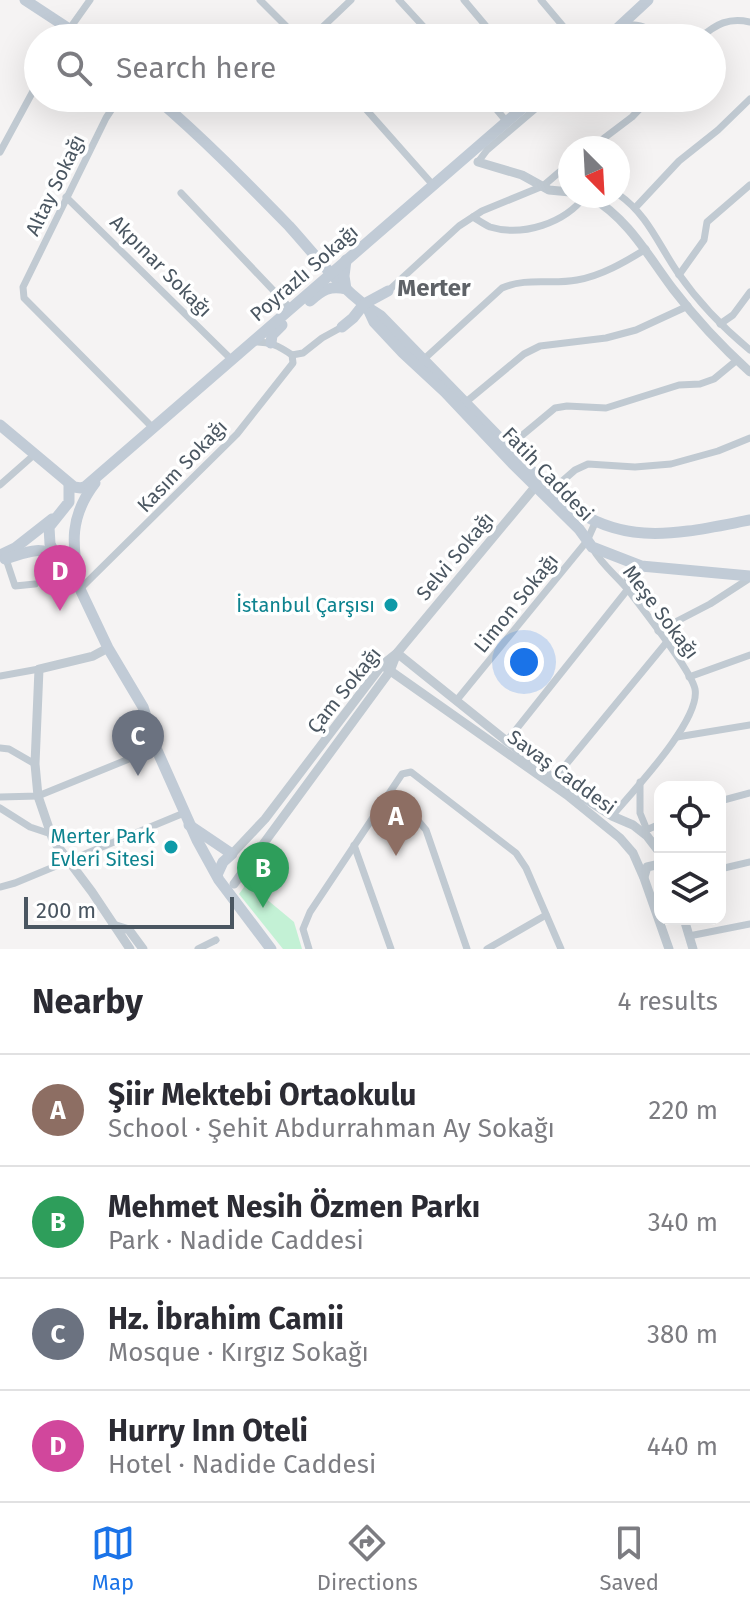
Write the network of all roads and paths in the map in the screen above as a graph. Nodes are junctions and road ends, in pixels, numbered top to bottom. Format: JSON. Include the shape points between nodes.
{"nodes":[{"id":1,"x":25,"y":0,"type":"edge"},
{"id":2,"x":90,"y":0,"type":"edge"},
{"id":3,"x":260,"y":0,"type":"edge"},
{"id":4,"x":351,"y":0,"type":"edge"},
{"id":5,"x":399,"y":0,"type":"edge"},
{"id":6,"x":464,"y":0,"type":"edge"},
{"id":7,"x":541,"y":0,"type":"edge"},
{"id":8,"x":648,"y":0,"type":"edge"},
{"id":9,"x":750,"y":22,"type":"edge"},
{"id":10,"x":55,"y":24,"type":"edge"},
{"id":11,"x":73,"y":24,"type":"edge"},
{"id":12,"x":284,"y":24,"type":"edge"},
{"id":13,"x":326,"y":24,"type":"edge"},
{"id":14,"x":421,"y":24,"type":"edge"},
{"id":15,"x":484,"y":24,"type":"edge"},
{"id":16,"x":561,"y":24,"type":"edge"},
{"id":17,"x":620,"y":24,"type":"edge"},
{"id":18,"x":720,"y":24,"type":"edge"},
{"id":19,"x":750,"y":99,"type":"edge"},
{"id":20,"x":24,"y":108,"type":"edge"},
{"id":21,"x":110,"y":112,"type":"edge"},
{"id":22,"x":171,"y":112,"type":"edge"},
{"id":23,"x":368,"y":112,"type":"edge"},
{"id":24,"x":499,"y":112,"type":"edge"},
{"id":25,"x":518,"y":112,"type":"edge"},
{"id":26,"x":532,"y":112,"type":"edge"},
{"id":27,"x":637,"y":112,"type":"edge"},
{"id":28,"x":507,"y":122,"type":"junction"},
{"id":29,"x":607,"y":136,"type":"edge"},
{"id":30,"x":477,"y":147,"type":"junction"},
{"id":31,"x":0,"y":152,"type":"edge"},
{"id":32,"x":460,"y":162,"type":"junction"},
{"id":33,"x":478,"y":162,"type":"junction"},
{"id":34,"x":558,"y":173,"type":"edge"},
{"id":35,"x":433,"y":185,"type":"junction"},
{"id":36,"x":750,"y":185,"type":"edge"},
{"id":37,"x":543,"y":186,"type":"junction"},
{"id":38,"x":558,"y":191,"type":"edge"},
{"id":39,"x":181,"y":193,"type":"dead end"},
{"id":40,"x":66,"y":197,"type":"junction"},
{"id":41,"x":630,"y":204,"type":"edge"},
{"id":42,"x":573,"y":208,"type":"edge"},
{"id":43,"x":605,"y":208,"type":"edge"},
{"id":44,"x":635,"y":208,"type":"junction"},
{"id":45,"x":473,"y":217,"type":"junction"},
{"id":46,"x":646,"y":249,"type":"junction"},
{"id":47,"x":347,"y":259,"type":"junction"},
{"id":48,"x":330,"y":273,"type":"junction"},
{"id":49,"x":679,"y":275,"type":"junction"},
{"id":50,"x":346,"y":289,"type":"junction"},
{"id":51,"x":388,"y":291,"type":"joint"},
{"id":52,"x":750,"y":292,"type":"edge"},
{"id":53,"x":366,"y":306,"type":"junction"},
{"id":54,"x":688,"y":306,"type":"junction"},
{"id":55,"x":290,"y":308,"type":"junction"},
{"id":56,"x":374,"y":322,"type":"junction"},
{"id":57,"x":720,"y":324,"type":"junction"},
{"id":58,"x":342,"y":327,"type":"junction"},
{"id":59,"x":254,"y":342,"type":"junction"},
{"id":60,"x":271,"y":343,"type":"junction"},
{"id":61,"x":750,"y":350,"type":"edge"},
{"id":62,"x":292,"y":355,"type":"junction"},
{"id":63,"x":231,"y":359,"type":"junction"},
{"id":64,"x":423,"y":360,"type":"junction"},
{"id":65,"x":737,"y":360,"type":"junction"},
{"id":66,"x":750,"y":372,"type":"edge"},
{"id":67,"x":466,"y":402,"type":"junction"},
{"id":68,"x":0,"y":425,"type":"edge"},
{"id":69,"x":153,"y":428,"type":"junction"},
{"id":70,"x":750,"y":438,"type":"edge"},
{"id":71,"x":508,"y":447,"type":"junction"},
{"id":72,"x":35,"y":454,"type":"junction"},
{"id":73,"x":100,"y":476,"type":"junction"},
{"id":74,"x":69,"y":484,"type":"junction"},
{"id":75,"x":538,"y":484,"type":"junction"},
{"id":76,"x":0,"y":485,"type":"edge"},
{"id":77,"x":551,"y":491,"type":"junction"},
{"id":78,"x":53,"y":518,"type":"junction"},
{"id":79,"x":750,"y":520,"type":"edge"},
{"id":80,"x":595,"y":523,"type":"junction"},
{"id":81,"x":74,"y":530,"type":"junction"},
{"id":82,"x":590,"y":544,"type":"junction"},
{"id":83,"x":73,"y":552,"type":"junction"},
{"id":84,"x":56,"y":556,"type":"junction"},
{"id":85,"x":2,"y":558,"type":"edge"},
{"id":86,"x":641,"y":566,"type":"junction"},
{"id":87,"x":750,"y":577,"type":"edge"},
{"id":88,"x":35,"y":584,"type":"dead end"},
{"id":89,"x":80,"y":589,"type":"junction"},
{"id":90,"x":628,"y":589,"type":"junction"},
{"id":91,"x":658,"y":631,"type":"junction"},
{"id":92,"x":666,"y":643,"type":"junction"},
{"id":93,"x":108,"y":648,"type":"junction"},
{"id":94,"x":397,"y":653,"type":"junction"},
{"id":95,"x":750,"y":655,"type":"edge"},
{"id":96,"x":386,"y":668,"type":"junction"},
{"id":97,"x":39,"y":669,"type":"junction"},
{"id":98,"x":0,"y":676,"type":"edge"},
{"id":99,"x":689,"y":677,"type":"junction"},
{"id":100,"x":456,"y":701,"type":"junction"},
{"id":101,"x":750,"y":725,"type":"edge"},
{"id":102,"x":677,"y":737,"type":"junction"},
{"id":103,"x":506,"y":742,"type":"junction"},
{"id":104,"x":0,"y":748,"type":"edge"},
{"id":105,"x":156,"y":748,"type":"junction"},
{"id":106,"x":35,"y":764,"type":"junction"},
{"id":107,"x":554,"y":779,"type":"junction"},
{"id":108,"x":640,"y":781,"type":"junction"},
{"id":109,"x":750,"y":793,"type":"edge"},
{"id":110,"x":38,"y":796,"type":"junction"},
{"id":111,"x":0,"y":797,"type":"edge"},
{"id":112,"x":387,"y":797,"type":"junction"},
{"id":113,"x":726,"y":799,"type":"edge"},
{"id":114,"x":0,"y":808,"type":"edge"},
{"id":115,"x":612,"y":816,"type":"junction"},
{"id":116,"x":186,"y":819,"type":"junction"},
{"id":117,"x":654,"y":827,"type":"edge"},
{"id":118,"x":644,"y":831,"type":"junction"},
{"id":119,"x":51,"y":834,"type":"junction"},
{"id":120,"x":354,"y":845,"type":"junction"},
{"id":121,"x":654,"y":845,"type":"edge"},
{"id":122,"x":232,"y":854,"type":"junction"},
{"id":123,"x":69,"y":861,"type":"junction"},
{"id":124,"x":750,"y":862,"type":"edge"},
{"id":125,"x":654,"y":865,"type":"edge"},
{"id":126,"x":726,"y":868,"type":"edge"},
{"id":127,"x":217,"y":875,"type":"junction"},
{"id":128,"x":644,"y":878,"type":"junction"},
{"id":129,"x":230,"y":885,"type":"junction"},
{"id":130,"x":0,"y":887,"type":"edge"},
{"id":131,"x":654,"y":900,"type":"edge"},
{"id":132,"x":546,"y":915,"type":"junction"},
{"id":133,"x":750,"y":924,"type":"edge"},
{"id":134,"x":113,"y":925,"type":"junction"},
{"id":135,"x":662,"y":925,"type":"edge"},
{"id":136,"x":686,"y":925,"type":"edge"},
{"id":137,"x":689,"y":936,"type":"junction"},
{"id":138,"x":216,"y":940,"type":"dead end"},
{"id":139,"x":130,"y":949,"type":"edge"},
{"id":140,"x":143,"y":949,"type":"edge"},
{"id":141,"x":198,"y":949,"type":"edge"},
{"id":142,"x":271,"y":949,"type":"edge"},
{"id":143,"x":309,"y":949,"type":"edge"},
{"id":144,"x":391,"y":949,"type":"edge"},
{"id":145,"x":467,"y":949,"type":"edge"},
{"id":146,"x":487,"y":949,"type":"edge"},
{"id":147,"x":561,"y":949,"type":"edge"},
{"id":148,"x":669,"y":949,"type":"edge"},
{"id":149,"x":693,"y":949,"type":"edge"}],
"edges":[{"from":1,"to":10,"type":"main road"},
{"from":2,"to":11,"type":"street"},
{"from":3,"to":12,"type":"street"},
{"from":4,"to":13,"type":"street"},
{"from":5,"to":14,"type":"street"},
{"from":6,"to":15,"type":"street"},
{"from":7,"to":16,"type":"street"},
{"from":8,"to":17,"type":"main road"},
{"from":9,"to":18,"type":"street"},
{"from":19,"to":44,"type":"street"},
{"from":20,"to":31,"type":"street"},
{"from":21,"to":40,"type":"street","name":"Altay Sokağı"},
{"from":22,"to":48,"type":"main road","name":"Fatih Caddesi"},
{"from":23,"to":35,"type":"street"},
{"from":24,"to":28,"type":"street"},
{"from":25,"to":28,"type":"main road","name":"Poyrazlı Sokağı"},
{"from":26,"to":33,"type":"street"},
{"from":27,"to":29,"type":"street"},
{"from":28,"to":30,"type":"main road","name":"Poyrazlı Sokağı"},
{"from":30,"to":32,"type":"main road","name":"Poyrazlı Sokağı"},
{"from":30,"to":33,"type":"main road"},
{"from":32,"to":33,"type":"main road"},
{"from":32,"to":35,"type":"main road","name":"Poyrazlı Sokağı"},
{"from":33,"to":37,"type":"street"},
{"from":34,"to":37,"type":"street"},
{"from":35,"to":47,"type":"main road","name":"Poyrazlı Sokağı"},
{"from":36,"to":49,"type":"street","via":[[707,222],[704,240]]},
{"from":37,"to":38,"type":"street"},
{"from":37,"to":45,"type":"street"},
{"from":39,"to":55,"type":"street"},
{"from":40,"to":63,"type":"street","name":"Akpınar Sokağı"},
{"from":40,"to":69,"type":"street","name":"Altay Sokağı","via":[[23,287],[24,298]]},
{"from":41,"to":44,"type":"street"},
{"from":42,"to":45,"type":"street","via":[[534,228],[490,227]]},
{"from":43,"to":46,"type":"street","via":[[624,221]]},
{"from":44,"to":49,"type":"street"},
{"from":45,"to":51,"type":"street"},
{"from":46,"to":54,"type":"street"},
{"from":46,"to":64,"type":"street","via":[[590,277],[515,282],[502,288]]},
{"from":47,"to":48,"type":"main road","name":"Poyrazlı Sokağı"},
{"from":47,"to":50,"type":"main road"},
{"from":48,"to":50,"type":"main road","name":"Fatih Caddesi"},
{"from":48,"to":55,"type":"main road","name":"Poyrazlı Sokağı"},
{"from":49,"to":57,"type":"street"},
{"from":50,"to":53,"type":"main road","name":"Fatih Caddesi"},
{"from":50,"to":60,"type":"main road","via":[[335,286],[318,293],[275,332]]},
{"from":51,"to":53,"type":"main road"},
{"from":52,"to":57,"type":"street"},
{"from":53,"to":56,"type":"main road","name":"Fatih Caddesi"},
{"from":53,"to":58,"type":"main road"},
{"from":53,"to":64,"type":"main road","name":"Fatih Caddesi"},
{"from":54,"to":65,"type":"street"},
{"from":54,"to":67,"type":"street","via":[[636,330],[540,346]]},
{"from":55,"to":59,"type":"main road","name":"Poyrazlı Sokağı"},
{"from":56,"to":58,"type":"main road"},
{"from":56,"to":75,"type":"main road","name":"Fatih Caddesi"},
{"from":57,"to":61,"type":"street"},
{"from":58,"to":62,"type":"street"},
{"from":59,"to":60,"type":"street"},
{"from":59,"to":63,"type":"main road","name":"Poyrazlı Sokağı"},
{"from":60,"to":62,"type":"street"},
{"from":62,"to":89,"type":"street","name":"Kasım Sokağı","via":[[293,363],[237,434]]},
{"from":63,"to":69,"type":"main road","name":"Poyrazlı Sokağı"},
{"from":64,"to":67,"type":"main road","name":"Fatih Caddesi"},
{"from":65,"to":66,"type":"street"},
{"from":65,"to":71,"type":"street","via":[[700,384],[679,385],[606,408],[555,408]]},
{"from":67,"to":71,"type":"main road","name":"Fatih Caddesi"},
{"from":68,"to":72,"type":"main road"},
{"from":69,"to":73,"type":"main road","name":"Poyrazlı Sokağı"},
{"from":70,"to":77,"type":"street","via":[[671,464],[588,464]]},
{"from":71,"to":75,"type":"main road","name":"Fatih Caddesi"},
{"from":72,"to":74,"type":"main road"},
{"from":72,"to":76,"type":"street"},
{"from":73,"to":74,"type":"main road","via":[[81,488]]},
{"from":73,"to":81,"type":"main road","via":[[81,504]]},
{"from":74,"to":78,"type":"main road","via":[[69,502]]},
{"from":75,"to":77,"type":"main road","name":"Fatih Caddesi"},
{"from":75,"to":82,"type":"main road","name":"Fatih Caddesi"},
{"from":75,"to":94,"type":"street","name":"Selvi Sokağı"},
{"from":77,"to":80,"type":"main road","name":"Fatih Caddesi"},
{"from":78,"to":81,"type":"main road","via":[[68,517]]},
{"from":78,"to":84,"type":"main road","via":[[49,534]]},
{"from":78,"to":85,"type":"main road"},
{"from":79,"to":80,"type":"main road","name":"Fatih Caddesi","via":[[657,533]]},
{"from":80,"to":82,"type":"street","name":"Limon Sokağı"},
{"from":81,"to":83,"type":"main road"},
{"from":82,"to":86,"type":"main road","name":"Fatih Caddesi"},
{"from":82,"to":90,"type":"street","name":"Meşe Sokağı"},
{"from":82,"to":100,"type":"street","name":"Limon Sokağı"},
{"from":83,"to":84,"type":"main road","via":[[67,559]]},
{"from":83,"to":89,"type":"main road"},
{"from":84,"to":85,"type":"main road","via":[[37,550]]},
{"from":84,"to":89,"type":"main road"},
{"from":85,"to":88,"type":"street","via":[[15,586]]},
{"from":86,"to":87,"type":"main road","name":"Fatih Caddesi"},
{"from":86,"to":90,"type":"street","via":[[627,575]]},
{"from":87,"to":91,"type":"street"},
{"from":89,"to":93,"type":"main road"},
{"from":90,"to":91,"type":"street","name":"Meşe Sokağı"},
{"from":90,"to":103,"type":"street"},
{"from":91,"to":92,"type":"street","name":"Meşe Sokağı"},
{"from":92,"to":99,"type":"street","name":"Meşe Sokağı"},
{"from":92,"to":107,"type":"street"},
{"from":93,"to":97,"type":"street"},
{"from":93,"to":105,"type":"main road","via":[[143,707]]},
{"from":94,"to":96,"type":"street","name":"Çam Sokağı"},
{"from":94,"to":100,"type":"street","name":"Savaş Caddesi"},
{"from":95,"to":99,"type":"street"},
{"from":96,"to":122,"type":"street","name":"Çam Sokağı"},
{"from":96,"to":128,"type":"street","name":"Savaş Caddesi","via":[[597,817],[633,853]]},
{"from":96,"to":129,"type":"street","name":"Çam Sokağı"},
{"from":97,"to":98,"type":"street"},
{"from":97,"to":106,"type":"street"},
{"from":99,"to":102,"type":"street","name":"Meşe Sokağı","via":[[694,706]]},
{"from":100,"to":103,"type":"street","name":"Savaş Caddesi"},
{"from":101,"to":102,"type":"street"},
{"from":102,"to":108,"type":"street","name":"Meşe Sokağı"},
{"from":103,"to":107,"type":"street","name":"Savaş Caddesi"},
{"from":104,"to":106,"type":"street"},
{"from":105,"to":110,"type":"street"},
{"from":105,"to":116,"type":"main road"},
{"from":106,"to":110,"type":"street"},
{"from":107,"to":115,"type":"street","name":"Savaş Caddesi"},
{"from":108,"to":115,"type":"street","name":"Meşe Sokağı"},
{"from":108,"to":118,"type":"street"},
{"from":109,"to":113,"type":"street"},
{"from":110,"to":111,"type":"street"},
{"from":110,"to":119,"type":"street"},
{"from":112,"to":120,"type":"street"},
{"from":112,"to":132,"type":"street","via":[[402,774],[411,772],[516,853]]},
{"from":112,"to":145,"type":"street","via":[[426,830]]},
{"from":114,"to":119,"type":"street"},
{"from":115,"to":118,"type":"street","name":"Savaş Caddesi"},
{"from":116,"to":122,"type":"main road"},
{"from":116,"to":123,"type":"street"},
{"from":116,"to":127,"type":"main road"},
{"from":117,"to":118,"type":"street"},
{"from":118,"to":121,"type":"street","name":"Savaş Caddesi"},
{"from":119,"to":123,"type":"street"},
{"from":120,"to":143,"type":"street","via":[[310,912],[303,929]]},
{"from":120,"to":144,"type":"street"},
{"from":122,"to":127,"type":"main road"},
{"from":123,"to":130,"type":"street"},
{"from":123,"to":134,"type":"street"},
{"from":124,"to":126,"type":"street"},
{"from":125,"to":128,"type":"street","via":[[647,867]]},
{"from":127,"to":129,"type":"main road"},
{"from":128,"to":131,"type":"street","name":"Savaş Caddesi"},
{"from":129,"to":142,"type":"main road"},
{"from":132,"to":146,"type":"street"},
{"from":132,"to":147,"type":"street"},
{"from":133,"to":137,"type":"street"},
{"from":134,"to":139,"type":"street"},
{"from":134,"to":140,"type":"street","via":[[129,930]]},
{"from":135,"to":148,"type":"street","name":"Savaş Caddesi"},
{"from":136,"to":137,"type":"street"},
{"from":137,"to":149,"type":"street"},
{"from":138,"to":141,"type":"street"}]}
